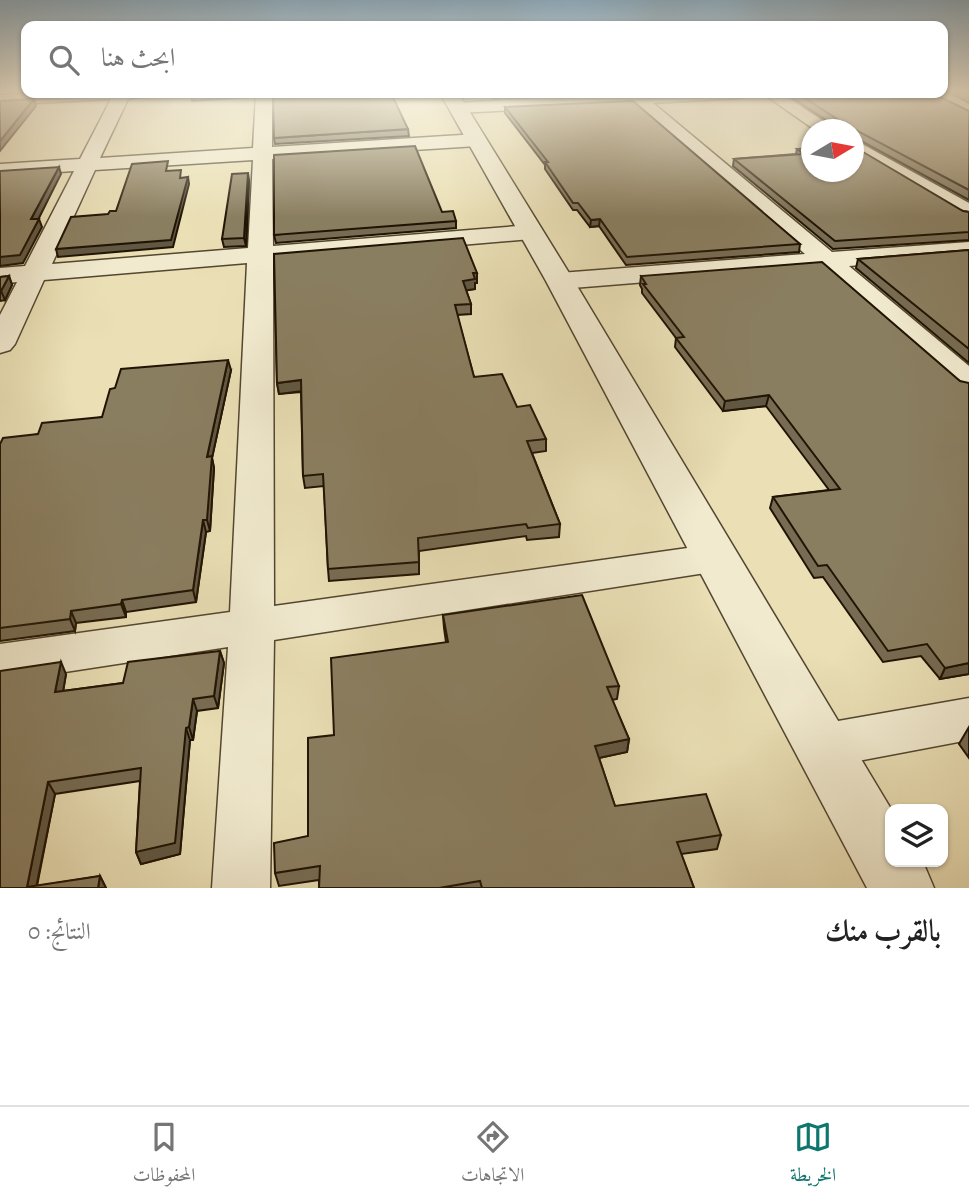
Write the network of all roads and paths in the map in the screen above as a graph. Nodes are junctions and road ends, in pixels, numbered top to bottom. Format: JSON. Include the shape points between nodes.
{"nodes":[{"id":1,"x":105,"y":133,"type":"edge"},
{"id":2,"x":263,"y":133,"type":"edge"},
{"id":3,"x":360,"y":133,"type":"edge"},
{"id":4,"x":473,"y":133,"type":"edge"},
{"id":5,"x":679,"y":133,"type":"edge"},
{"id":6,"x":864,"y":151,"type":"edge"},
{"id":7,"x":263,"y":152,"type":"junction"},
{"id":8,"x":87,"y":164,"type":"junction"},
{"id":9,"x":0,"y":170,"type":"edge"},
{"id":10,"x":969,"y":212,"type":"edge"},
{"id":11,"x":531,"y":232,"type":"junction"},
{"id":12,"x":969,"y":249,"type":"edge"},
{"id":13,"x":260,"y":253,"type":"junction"},
{"id":14,"x":827,"y":260,"type":"junction"},
{"id":15,"x":34,"y":273,"type":"junction"},
{"id":16,"x":0,"y":276,"type":"edge"},
{"id":17,"x":560,"y":281,"type":"junction"},
{"id":18,"x":0,"y":344,"type":"edge"},
{"id":19,"x":969,"y":382,"type":"edge"},
{"id":20,"x":716,"y":559,"type":"junction"},
{"id":21,"x":252,"y":626,"type":"junction"},
{"id":22,"x":0,"y":663,"type":"edge"},
{"id":23,"x":969,"y":719,"type":"edge"},
{"id":24,"x":821,"y":746,"type":"junction"},
{"id":25,"x":241,"y":888,"type":"edge"},
{"id":26,"x":902,"y":888,"type":"edge"}],
"edges":[{"from":1,"to":8,"type":"street"},
{"from":2,"to":7,"type":"street"},
{"from":3,"to":7,"type":"street"},
{"from":4,"to":11,"type":"street"},
{"from":5,"to":14,"type":"street"},
{"from":6,"to":10,"type":"street"},
{"from":7,"to":8,"type":"street"},
{"from":7,"to":13,"type":"street"},
{"from":8,"to":9,"type":"street"},
{"from":8,"to":15,"type":"street"},
{"from":11,"to":13,"type":"street"},
{"from":11,"to":17,"type":"street"},
{"from":12,"to":14,"type":"street"},
{"from":13,"to":15,"type":"street"},
{"from":13,"to":21,"type":"street"},
{"from":14,"to":17,"type":"street"},
{"from":14,"to":19,"type":"street"},
{"from":15,"to":16,"type":"street"},
{"from":15,"to":18,"type":"street"},
{"from":17,"to":20,"type":"street"},
{"from":20,"to":21,"type":"street"},
{"from":20,"to":24,"type":"street"},
{"from":21,"to":22,"type":"street"},
{"from":21,"to":25,"type":"street"},
{"from":23,"to":24,"type":"street"},
{"from":24,"to":26,"type":"street"}]}
